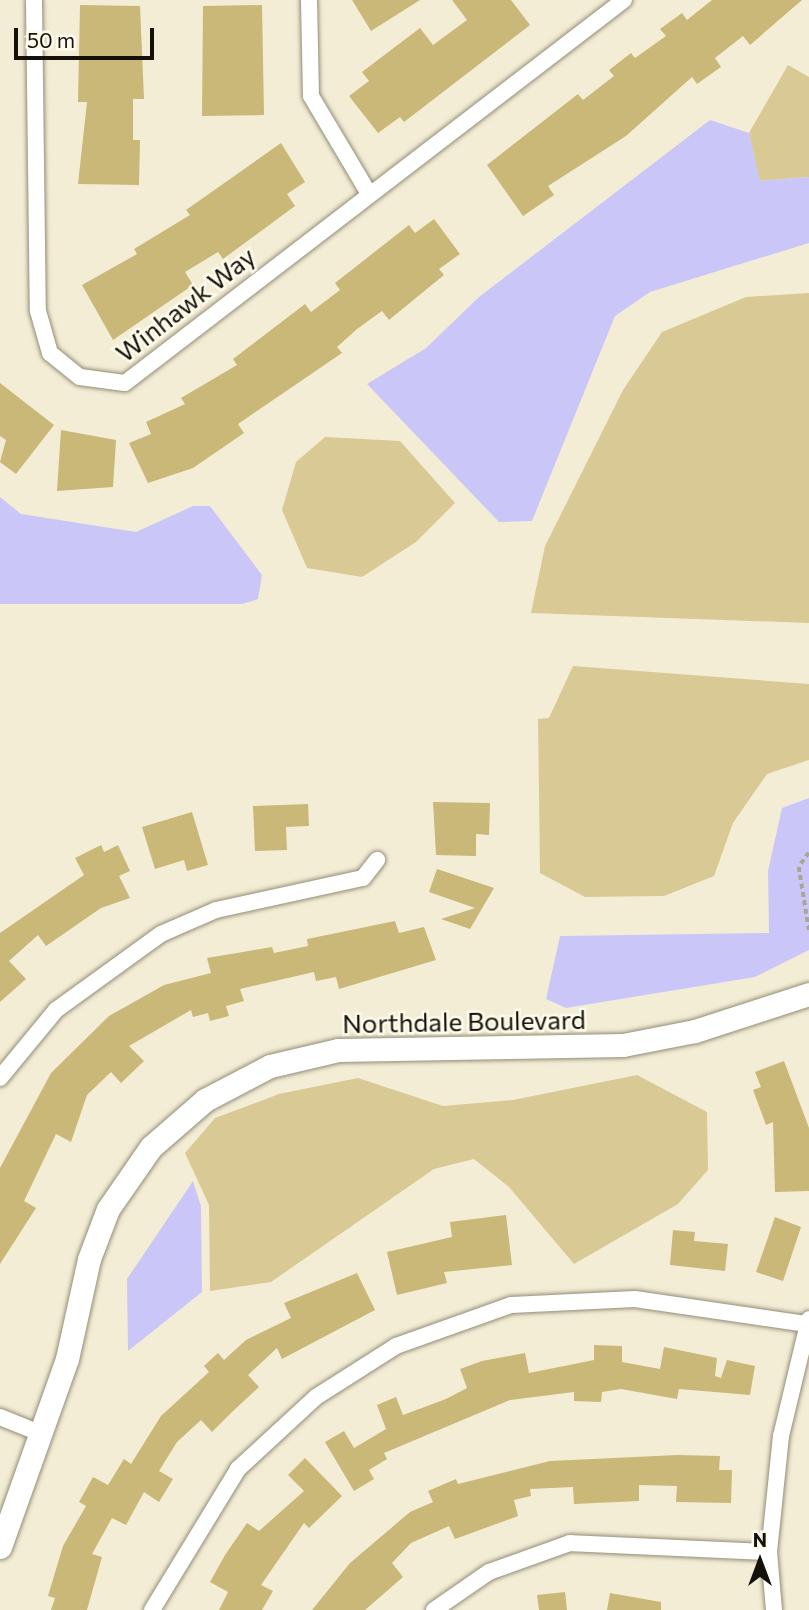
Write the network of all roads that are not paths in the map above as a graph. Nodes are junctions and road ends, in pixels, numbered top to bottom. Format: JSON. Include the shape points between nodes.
{"nodes":[{"id":1,"x":34,"y":0,"type":"edge"},
{"id":2,"x":309,"y":0,"type":"edge"},
{"id":3,"x":624,"y":0,"type":"edge"},
{"id":4,"x":368,"y":192,"type":"junction"},
{"id":5,"x":377,"y":860,"type":"dead end"},
{"id":6,"x":809,"y":994,"type":"edge"},
{"id":7,"x":0,"y":1078,"type":"edge"},
{"id":8,"x":808,"y":1322,"type":"edge"},
{"id":9,"x":0,"y":1417,"type":"edge"},
{"id":10,"x":42,"y":1434,"type":"junction"},
{"id":11,"x":0,"y":1547,"type":"edge"},
{"id":12,"x":769,"y":1552,"type":"junction"},
{"id":13,"x":152,"y":1610,"type":"edge"},
{"id":14,"x":434,"y":1610,"type":"edge"},
{"id":15,"x":774,"y":1610,"type":"edge"}],
"edges":[{"from":1,"to":4,"type":"street","name":"Winhawk Way","via":[[38,311],[50,353],[80,377],[125,383]]},
{"from":2,"to":4,"type":"street","via":[[311,96]]},
{"from":3,"to":4,"type":"street","name":"Winhawk Way"},
{"from":5,"to":7,"type":"street","via":[[363,878],[216,911],[161,934],[56,1010]]},
{"from":6,"to":10,"type":"street","name":"Northdale Boulevard","via":[[695,1031],[623,1045],[338,1050],[270,1066],[205,1100],[151,1147],[108,1209]]},
{"from":8,"to":12,"type":"street","via":[[781,1436]]},
{"from":8,"to":13,"type":"street","via":[[635,1299],[511,1305],[396,1346],[316,1397],[238,1469]]},
{"from":9,"to":10,"type":"street"},
{"from":10,"to":11,"type":"street","name":"Northdale Boulevard"},
{"from":12,"to":14,"type":"street","via":[[570,1542],[489,1572]]},
{"from":12,"to":15,"type":"street"}]}
